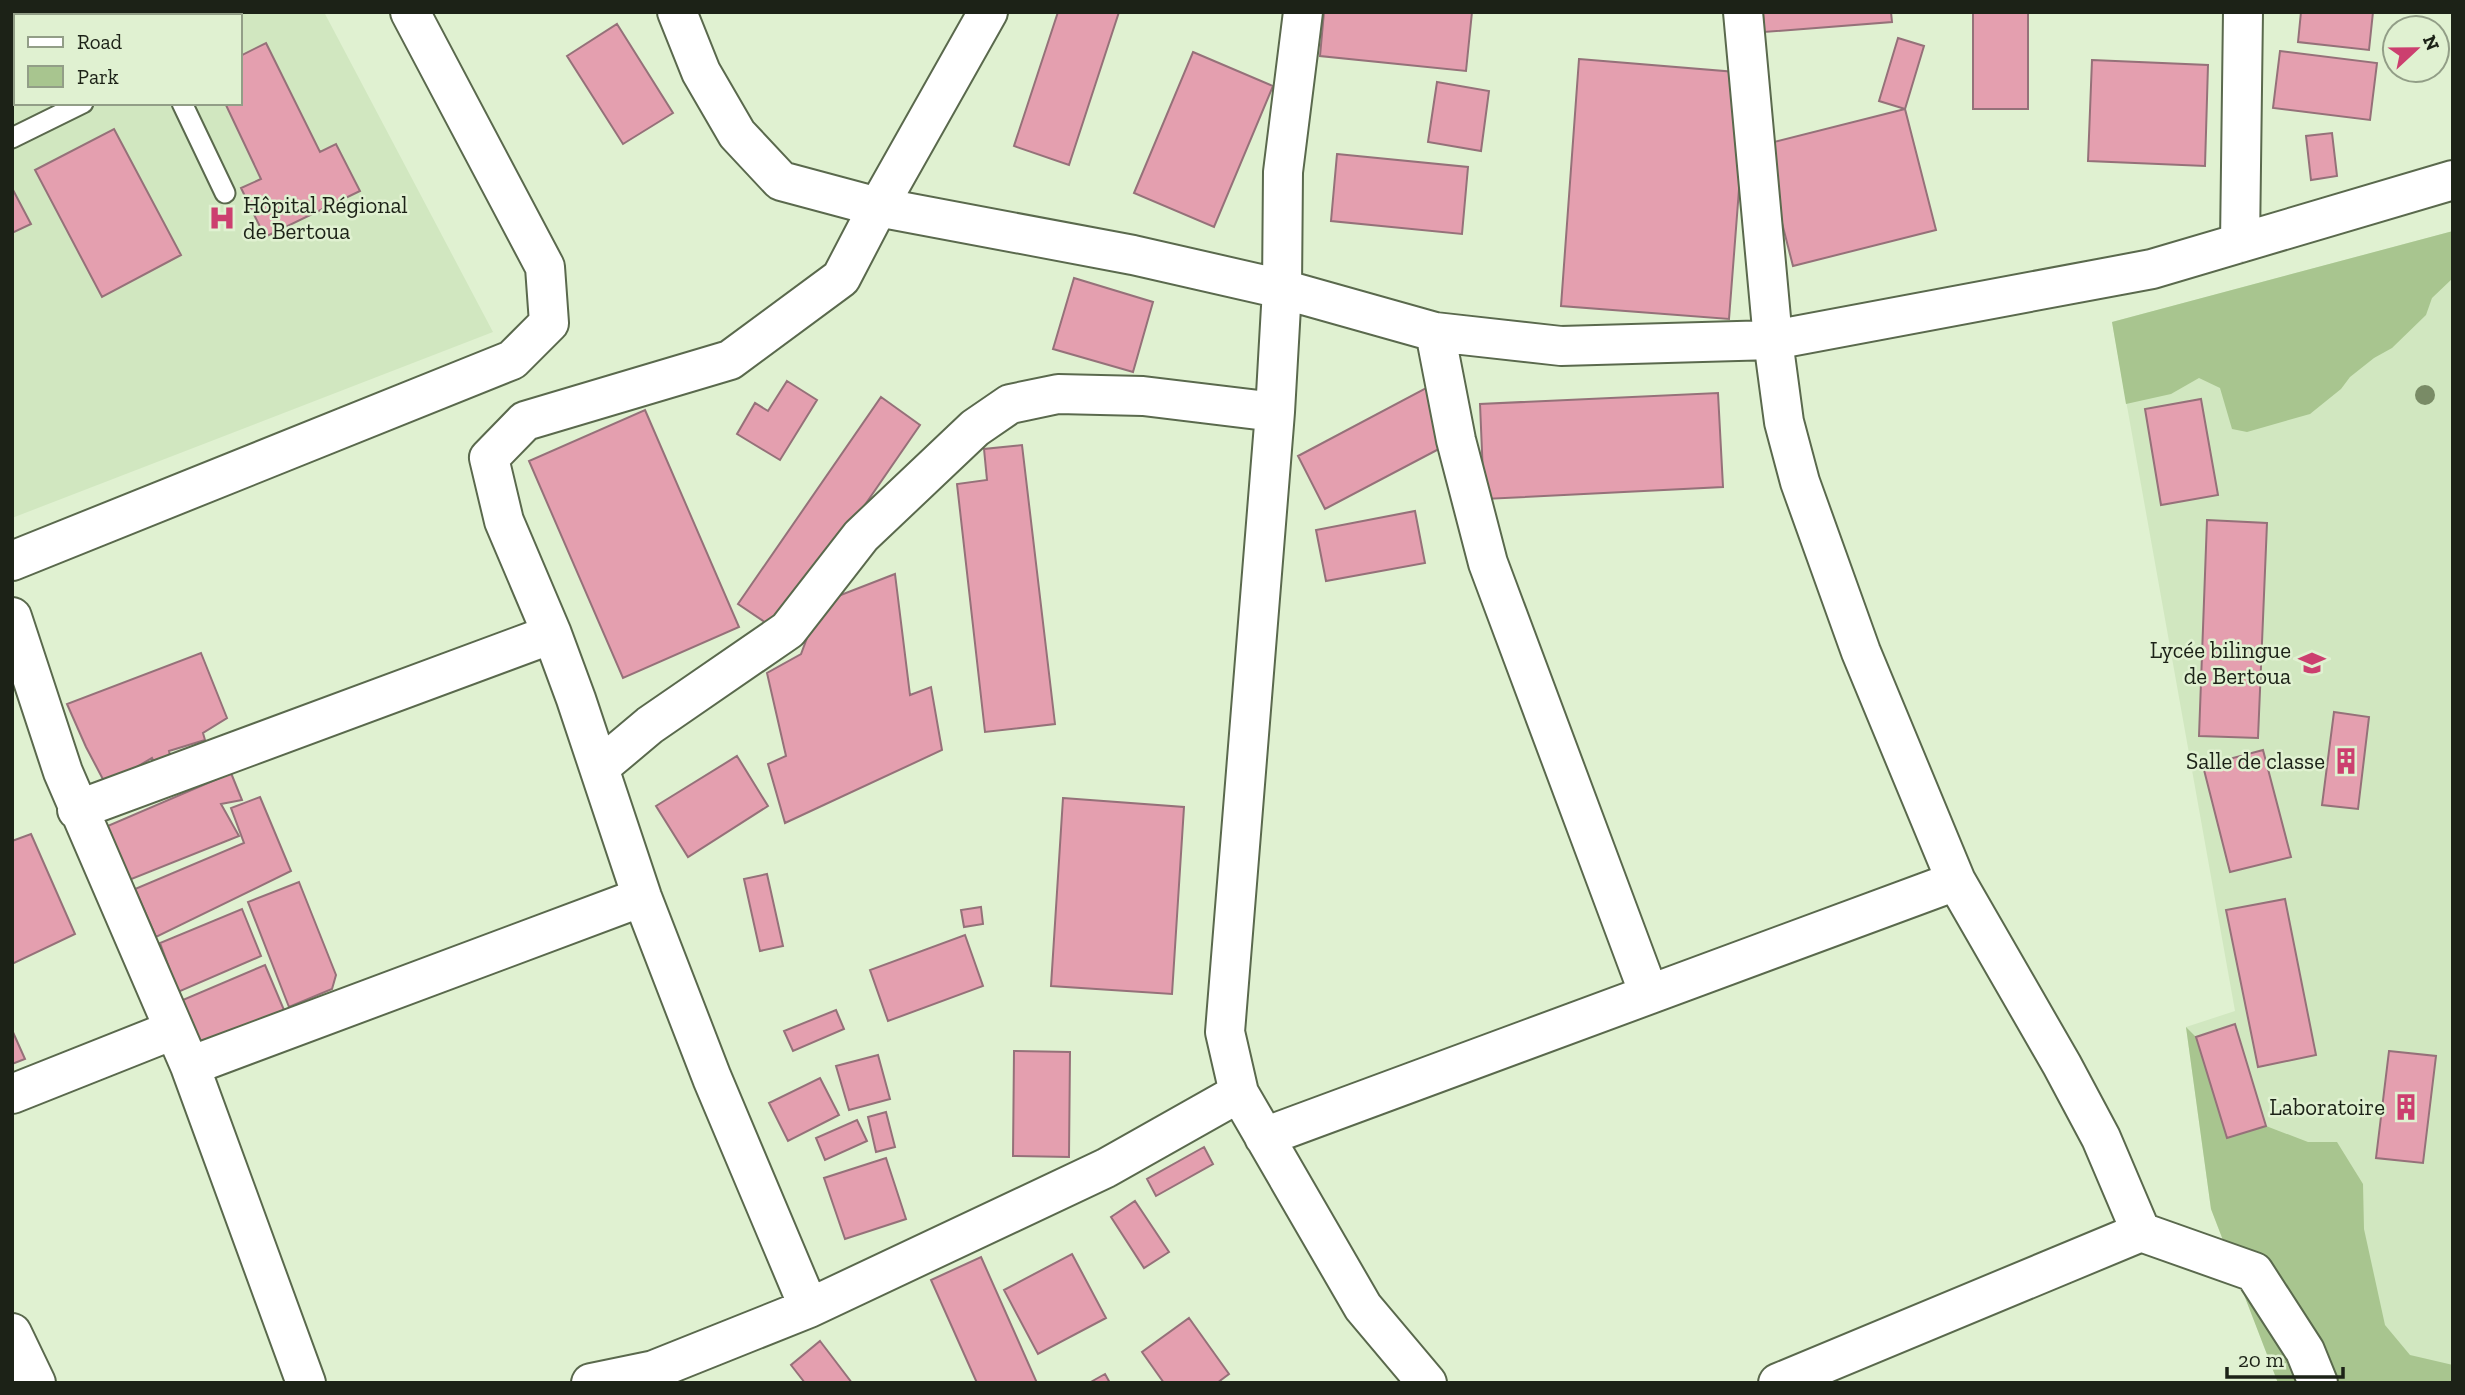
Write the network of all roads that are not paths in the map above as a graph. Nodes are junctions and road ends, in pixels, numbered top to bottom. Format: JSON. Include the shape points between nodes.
{"nodes":[{"id":1,"x":410,"y":12,"type":"edge"},
{"id":2,"x":677,"y":12,"type":"edge"},
{"id":3,"x":988,"y":12,"type":"edge"},
{"id":4,"x":1303,"y":12,"type":"edge"},
{"id":5,"x":1743,"y":12,"type":"edge"},
{"id":6,"x":2243,"y":12,"type":"edge"},
{"id":7,"x":77,"y":105,"type":"edge"},
{"id":8,"x":183,"y":105,"type":"edge"},
{"id":9,"x":12,"y":138,"type":"edge"},
{"id":10,"x":2453,"y":180,"type":"edge"},
{"id":11,"x":225,"y":192,"type":"dead end"},
{"id":12,"x":878,"y":207,"type":"junction"},
{"id":13,"x":2240,"y":243,"type":"junction"},
{"id":14,"x":1282,"y":289,"type":"junction"},
{"id":15,"x":1435,"y":332,"type":"junction"},
{"id":16,"x":1773,"y":340,"type":"junction"},
{"id":17,"x":1275,"y":412,"type":"junction"},
{"id":18,"x":12,"y":561,"type":"edge"},
{"id":19,"x":12,"y":617,"type":"edge"},
{"id":20,"x":552,"y":634,"type":"junction"},
{"id":21,"x":600,"y":767,"type":"junction"},
{"id":22,"x":77,"y":810,"type":"junction"},
{"id":23,"x":1956,"y":881,"type":"junction"},
{"id":24,"x":642,"y":897,"type":"junction"},
{"id":25,"x":1649,"y":994,"type":"junction"},
{"id":26,"x":173,"y":1030,"type":"junction"},
{"id":27,"x":190,"y":1066,"type":"junction"},
{"id":28,"x":1239,"y":1093,"type":"junction"},
{"id":29,"x":12,"y":1094,"type":"edge"},
{"id":30,"x":1264,"y":1137,"type":"junction"},
{"id":31,"x":2141,"y":1232,"type":"junction"},
{"id":32,"x":808,"y":1308,"type":"junction"},
{"id":33,"x":12,"y":1333,"type":"edge"},
{"id":34,"x":1797,"y":1379,"type":"edge"},
{"id":35,"x":36,"y":1383,"type":"edge"},
{"id":36,"x":306,"y":1383,"type":"edge"},
{"id":37,"x":591,"y":1383,"type":"edge"},
{"id":38,"x":1427,"y":1383,"type":"edge"},
{"id":39,"x":2318,"y":1383,"type":"edge"}],
"edges":[{"from":1,"to":18,"type":"street","via":[[545,267],[549,323],[512,360]]},
{"from":2,"to":12,"type":"street","via":[[701,72],[737,134],[781,181]]},
{"from":3,"to":12,"type":"street"},
{"from":4,"to":14,"type":"street","via":[[1283,172]]},
{"from":5,"to":16,"type":"street"},
{"from":6,"to":13,"type":"street"},
{"from":7,"to":9,"type":"lane"},
{"from":8,"to":11,"type":"lane"},
{"from":10,"to":13,"type":"street"},
{"from":12,"to":14,"type":"street","via":[[1133,255]]},
{"from":12,"to":20,"type":"street","via":[[841,278],[730,360],[525,421],[489,458],[504,521]]},
{"from":13,"to":16,"type":"street","via":[[2152,269]]},
{"from":14,"to":15,"type":"street"},
{"from":14,"to":17,"type":"street"},
{"from":15,"to":16,"type":"street","via":[[1562,346]]},
{"from":15,"to":25,"type":"street","via":[[1456,440],[1488,563]]},
{"from":16,"to":23,"type":"street","via":[[1784,422],[1800,482],[1861,652]]},
{"from":17,"to":21,"type":"street","via":[[1143,396],[1058,394],[1010,404],[975,428],[861,536],[788,630],[650,725]]},
{"from":17,"to":28,"type":"street","via":[[1225,1032]]},
{"from":19,"to":22,"type":"street"},
{"from":20,"to":21,"type":"street"},
{"from":20,"to":22,"type":"street"},
{"from":21,"to":24,"type":"street"},
{"from":22,"to":26,"type":"street"},
{"from":23,"to":25,"type":"street"},
{"from":23,"to":31,"type":"street","via":[[2101,1138]]},
{"from":24,"to":27,"type":"street"},
{"from":24,"to":32,"type":"street"},
{"from":25,"to":30,"type":"street"},
{"from":26,"to":27,"type":"street"},
{"from":26,"to":29,"type":"street"},
{"from":27,"to":36,"type":"street"},
{"from":28,"to":30,"type":"street"},
{"from":28,"to":32,"type":"street","via":[[1106,1168]]},
{"from":30,"to":38,"type":"street","via":[[1363,1307]]},
{"from":31,"to":34,"type":"street"},
{"from":31,"to":39,"type":"street","via":[[2254,1272],[2305,1351]]},
{"from":32,"to":37,"type":"street","via":[[654,1370]]},
{"from":33,"to":35,"type":"street"}]}
